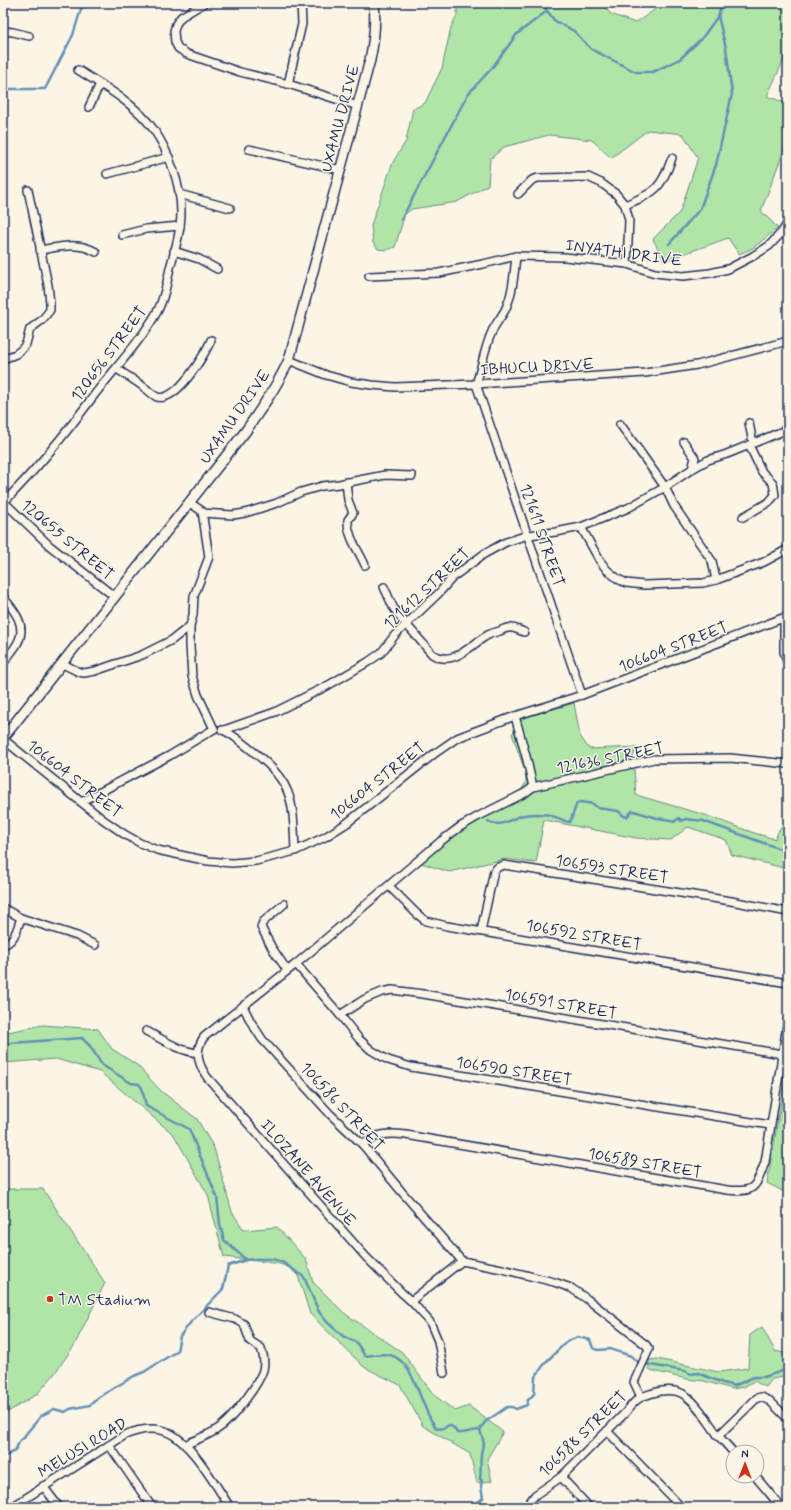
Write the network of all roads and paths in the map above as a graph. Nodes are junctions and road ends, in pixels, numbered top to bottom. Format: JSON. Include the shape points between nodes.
{"nodes":[{"id":1,"x":204,"y":3,"type":"edge"},
{"id":2,"x":301,"y":3,"type":"edge"},
{"id":3,"x":374,"y":3,"type":"edge"},
{"id":4,"x":3,"y":31,"type":"edge"},
{"id":5,"x":29,"y":36,"type":"dead end"},
{"id":6,"x":78,"y":70,"type":"dead end"},
{"id":7,"x":100,"y":84,"type":"junction"},
{"id":8,"x":288,"y":84,"type":"junction"},
{"id":9,"x":358,"y":106,"type":"junction"},
{"id":10,"x":89,"y":107,"type":"dead end"},
{"id":11,"x":249,"y":149,"type":"dead end"},
{"id":12,"x":169,"y":157,"type":"junction"},
{"id":13,"x":672,"y":158,"type":"dead end"},
{"id":14,"x":341,"y":170,"type":"junction"},
{"id":15,"x":107,"y":174,"type":"dead end"},
{"id":16,"x":28,"y":190,"type":"dead end"},
{"id":17,"x":179,"y":194,"type":"junction"},
{"id":18,"x":518,"y":194,"type":"dead end"},
{"id":19,"x":625,"y":205,"type":"junction"},
{"id":20,"x":230,"y":208,"type":"dead end"},
{"id":21,"x":788,"y":222,"type":"edge"},
{"id":22,"x":180,"y":226,"type":"junction"},
{"id":23,"x":122,"y":235,"type":"dead end"},
{"id":24,"x":40,"y":250,"type":"junction"},
{"id":25,"x":174,"y":251,"type":"junction"},
{"id":26,"x":96,"y":252,"type":"dead end"},
{"id":27,"x":516,"y":256,"type":"junction"},
{"id":28,"x":627,"y":264,"type":"junction"},
{"id":29,"x":217,"y":269,"type":"dead end"},
{"id":30,"x":369,"y":276,"type":"dead end"},
{"id":31,"x":210,"y":340,"type":"dead end"},
{"id":32,"x":788,"y":341,"type":"edge"},
{"id":33,"x":3,"y":359,"type":"edge"},
{"id":34,"x":289,"y":360,"type":"junction"},
{"id":35,"x":117,"y":369,"type":"junction"},
{"id":36,"x":476,"y":384,"type":"junction"},
{"id":37,"x":749,"y":423,"type":"dead end"},
{"id":38,"x":620,"y":424,"type":"dead end"},
{"id":39,"x":788,"y":429,"type":"edge"},
{"id":40,"x":684,"y":442,"type":"dead end"},
{"id":41,"x":751,"y":444,"type":"junction"},
{"id":42,"x":692,"y":468,"type":"junction"},
{"id":43,"x":412,"y":476,"type":"dead end"},
{"id":44,"x":346,"y":482,"type":"junction"},
{"id":45,"x":665,"y":487,"type":"junction"},
{"id":46,"x":3,"y":502,"type":"edge"},
{"id":47,"x":190,"y":503,"type":"junction"},
{"id":48,"x":202,"y":513,"type":"junction"},
{"id":49,"x":743,"y":517,"type":"dead end"},
{"id":50,"x":581,"y":527,"type":"junction"},
{"id":51,"x":528,"y":535,"type":"junction"},
{"id":52,"x":788,"y":549,"type":"edge"},
{"id":53,"x":365,"y":565,"type":"dead end"},
{"id":54,"x":716,"y":580,"type":"junction"},
{"id":55,"x":384,"y":587,"type":"dead end"},
{"id":56,"x":3,"y":597,"type":"edge"},
{"id":57,"x":115,"y":597,"type":"junction"},
{"id":58,"x":786,"y":617,"type":"edge"},
{"id":59,"x":406,"y":624,"type":"junction"},
{"id":60,"x":190,"y":626,"type":"junction"},
{"id":61,"x":524,"y":632,"type":"dead end"},
{"id":62,"x":3,"y":664,"type":"edge"},
{"id":63,"x":63,"y":664,"type":"junction"},
{"id":64,"x":788,"y":664,"type":"edge"},
{"id":65,"x":582,"y":695,"type":"junction"},
{"id":66,"x":515,"y":716,"type":"junction"},
{"id":67,"x":214,"y":729,"type":"junction"},
{"id":68,"x":224,"y":730,"type":"junction"},
{"id":69,"x":3,"y":738,"type":"edge"},
{"id":70,"x":788,"y":764,"type":"edge"},
{"id":71,"x":533,"y":787,"type":"junction"},
{"id":72,"x":81,"y":802,"type":"junction"},
{"id":73,"x":295,"y":851,"type":"junction"},
{"id":74,"x":389,"y":886,"type":"junction"},
{"id":75,"x":284,"y":904,"type":"dead end"},
{"id":76,"x":3,"y":908,"type":"edge"},
{"id":77,"x":788,"y":912,"type":"edge"},
{"id":78,"x":21,"y":918,"type":"junction"},
{"id":79,"x":481,"y":931,"type":"junction"},
{"id":80,"x":3,"y":945,"type":"edge"},
{"id":81,"x":95,"y":945,"type":"dead end"},
{"id":82,"x":296,"y":964,"type":"junction"},
{"id":83,"x":287,"y":970,"type":"junction"},
{"id":84,"x":788,"y":983,"type":"edge"},
{"id":85,"x":243,"y":1006,"type":"junction"},
{"id":86,"x":340,"y":1015,"type":"junction"},
{"id":87,"x":788,"y":1018,"type":"edge"},
{"id":88,"x":146,"y":1031,"type":"dead end"},
{"id":89,"x":198,"y":1053,"type":"junction"},
{"id":90,"x":782,"y":1054,"type":"junction"},
{"id":91,"x":770,"y":1125,"type":"junction"},
{"id":92,"x":363,"y":1145,"type":"junction"},
{"id":93,"x":462,"y":1261,"type":"junction"},
{"id":94,"x":411,"y":1301,"type":"junction"},
{"id":95,"x":209,"y":1312,"type":"dead end"},
{"id":96,"x":444,"y":1373,"type":"dead end"},
{"id":97,"x":641,"y":1397,"type":"junction"},
{"id":98,"x":788,"y":1419,"type":"edge"},
{"id":99,"x":607,"y":1431,"type":"junction"},
{"id":100,"x":718,"y":1436,"type":"junction"},
{"id":101,"x":726,"y":1444,"type":"edge"},
{"id":102,"x":109,"y":1445,"type":"junction"},
{"id":103,"x":185,"y":1445,"type":"junction"},
{"id":104,"x":561,"y":1477,"type":"junction"},
{"id":105,"x":762,"y":1484,"type":"edge"},
{"id":106,"x":43,"y":1486,"type":"junction"},
{"id":107,"x":12,"y":1507,"type":"edge"},
{"id":108,"x":59,"y":1507,"type":"edge"},
{"id":109,"x":152,"y":1507,"type":"edge"},
{"id":110,"x":230,"y":1507,"type":"edge"},
{"id":111,"x":526,"y":1507,"type":"edge"},
{"id":112,"x":589,"y":1507,"type":"edge"},
{"id":113,"x":681,"y":1507,"type":"edge"},
{"id":114,"x":781,"y":1507,"type":"edge"}],
"edges":[{"from":1,"to":8,"type":"street","via":[[181,17],[176,24],[174,31],[178,48],[187,54],[240,72]]},
{"from":2,"to":8,"type":"street","via":[[302,24]]},
{"from":3,"to":9,"type":"street","name":"UXAMU DRIVE","via":[[374,41]]},
{"from":4,"to":5,"type":"street"},
{"from":6,"to":7,"type":"street","name":"120656 STREET"},
{"from":7,"to":10,"type":"street"},
{"from":7,"to":12,"type":"street","name":"120656 STREET","via":[[112,90],[153,128]]},
{"from":8,"to":9,"type":"street"},
{"from":9,"to":14,"type":"street","name":"UXAMU DRIVE"},
{"from":11,"to":14,"type":"street"},
{"from":12,"to":15,"type":"street"},
{"from":12,"to":17,"type":"street","name":"120656 STREET"},
{"from":13,"to":19,"type":"street","via":[[666,176],[658,187],[644,197]]},
{"from":14,"to":34,"type":"street","name":"UXAMU DRIVE"},
{"from":16,"to":24,"type":"street"},
{"from":17,"to":20,"type":"street"},
{"from":17,"to":22,"type":"street","name":"120656 STREET"},
{"from":18,"to":19,"type":"street","via":[[532,180],[538,178],[588,177],[616,194]]},
{"from":19,"to":28,"type":"street","via":[[629,220]]},
{"from":21,"to":28,"type":"street","name":"INYATHI DRIVE","via":[[769,246],[728,269],[683,276]]},
{"from":22,"to":23,"type":"street","via":[[146,229]]},
{"from":22,"to":25,"type":"street","name":"120656 STREET"},
{"from":24,"to":26,"type":"street","via":[[78,245]]},
{"from":24,"to":33,"type":"street","via":[[48,285],[50,310],[30,329],[28,340],[22,349]]},
{"from":25,"to":29,"type":"street","via":[[199,259]]},
{"from":25,"to":35,"type":"street","name":"120656 STREET","via":[[158,310]]},
{"from":27,"to":28,"type":"street","name":"INYATHI DRIVE","via":[[565,257]]},
{"from":27,"to":30,"type":"street","name":"INYATHI DRIVE","via":[[439,273]]},
{"from":27,"to":36,"type":"street","via":[[511,294],[491,333]]},
{"from":31,"to":35,"type":"street","via":[[206,351],[184,383],[166,397],[156,397]]},
{"from":32,"to":36,"type":"street","name":"IBHUCU DRIVE","via":[[697,365],[645,374]]},
{"from":34,"to":36,"type":"street","name":"IBHUCU DRIVE","via":[[326,375],[372,385],[395,387]]},
{"from":34,"to":47,"type":"street","name":"UXAMU DRIVE","via":[[261,410]]},
{"from":35,"to":46,"type":"street","name":"120656 STREET","via":[[61,439]]},
{"from":36,"to":51,"type":"street","name":"121611 STREET"},
{"from":37,"to":41,"type":"street"},
{"from":38,"to":45,"type":"street"},
{"from":39,"to":41,"type":"street","name":"121612 STREET"},
{"from":40,"to":42,"type":"street","via":[[695,458]]},
{"from":41,"to":42,"type":"street","name":"121612 STREET"},
{"from":41,"to":49,"type":"street","via":[[762,472],[773,483],[775,495],[770,502]]},
{"from":42,"to":45,"type":"street","name":"121612 STREET"},
{"from":43,"to":44,"type":"street","via":[[385,475]]},
{"from":44,"to":48,"type":"street","via":[[301,492],[246,513]]},
{"from":44,"to":53,"type":"street","via":[[353,514],[348,520],[349,528]]},
{"from":45,"to":50,"type":"street","name":"121612 STREET","via":[[628,508]]},
{"from":45,"to":54,"type":"street","via":[[674,506],[712,561]]},
{"from":46,"to":57,"type":"street","name":"120655 STREET","via":[[50,546]]},
{"from":47,"to":48,"type":"street"},
{"from":47,"to":57,"type":"street","name":"UXAMU DRIVE"},
{"from":48,"to":60,"type":"street","via":[[209,557],[194,596]]},
{"from":50,"to":51,"type":"street","name":"121612 STREET"},
{"from":50,"to":54,"type":"street","via":[[607,570],[626,583],[703,584]]},
{"from":51,"to":59,"type":"street","name":"121612 STREET","via":[[506,542],[468,565]]},
{"from":51,"to":65,"type":"street","name":"121611 STREET"},
{"from":52,"to":54,"type":"street","via":[[764,562]]},
{"from":55,"to":59,"type":"street","via":[[393,607]]},
{"from":56,"to":62,"type":"street","via":[[18,618],[22,632],[18,644]]},
{"from":57,"to":63,"type":"street","name":"UXAMU DRIVE"},
{"from":58,"to":64,"type":"street","via":[[784,652]]},
{"from":58,"to":65,"type":"street","name":"106604 STREET"},
{"from":59,"to":61,"type":"street","via":[[432,654],[440,658],[458,656],[488,636],[511,627]]},
{"from":59,"to":68,"type":"street","name":"121612 STREET","via":[[381,653],[333,683],[275,712]]},
{"from":60,"to":63,"type":"street","via":[[172,640],[142,655],[95,671],[80,672]]},
{"from":60,"to":67,"type":"street","via":[[192,676]]},
{"from":63,"to":69,"type":"street","name":"UXAMU DRIVE"},
{"from":65,"to":66,"type":"street","name":"106604 STREET"},
{"from":66,"to":71,"type":"street"},
{"from":66,"to":73,"type":"street","name":"106604 STREET","via":[[447,744],[347,823]]},
{"from":67,"to":68,"type":"street"},
{"from":67,"to":72,"type":"street","via":[[138,773]]},
{"from":68,"to":73,"type":"street","via":[[266,762],[283,782],[293,810]]},
{"from":69,"to":72,"type":"street","name":"106604 STREET"},
{"from":70,"to":71,"type":"street","name":"121636 STREET","via":[[730,758],[654,759]]},
{"from":71,"to":74,"type":"street","via":[[460,827]]},
{"from":72,"to":73,"type":"street","name":"106604 STREET","via":[[140,843],[181,856],[232,864],[256,862]]},
{"from":74,"to":79,"type":"street","name":"106592 STREET","via":[[426,921],[464,930]]},
{"from":74,"to":82,"type":"street"},
{"from":75,"to":83,"type":"street","via":[[263,922],[261,927]]},
{"from":76,"to":78,"type":"street"},
{"from":77,"to":79,"type":"street","name":"106593 STREET","via":[[504,865],[494,871]]},
{"from":78,"to":80,"type":"street","via":[[13,939]]},
{"from":78,"to":81,"type":"street","via":[[77,936]]},
{"from":79,"to":84,"type":"street","name":"106592 STREET"},
{"from":82,"to":83,"type":"street"},
{"from":82,"to":86,"type":"street","name":"106590 STREET"},
{"from":83,"to":85,"type":"street"},
{"from":85,"to":89,"type":"street","via":[[204,1037]]},
{"from":85,"to":92,"type":"street","name":"106586 STREET","via":[[262,1039],[330,1114]]},
{"from":86,"to":90,"type":"street","name":"106591 STREET","via":[[375,994],[392,990]]},
{"from":86,"to":91,"type":"street","name":"106590 STREET","via":[[371,1050],[388,1060],[410,1067]]},
{"from":87,"to":90,"type":"street","name":"106589 STREET"},
{"from":88,"to":89,"type":"street","via":[[189,1052]]},
{"from":89,"to":94,"type":"street","name":"ILOZANE AVENUE","via":[[199,1062],[207,1077],[361,1251]]},
{"from":90,"to":91,"type":"street","name":"106589 STREET"},
{"from":91,"to":92,"type":"street","name":"106589 STREET","via":[[765,1162],[759,1178],[754,1187],[740,1191],[406,1135],[379,1136]]},
{"from":92,"to":93,"type":"street","name":"106586 STREET"},
{"from":93,"to":94,"type":"street"},
{"from":93,"to":97,"type":"street","via":[[554,1282],[571,1288],[592,1303],[649,1350],[634,1382]]},
{"from":94,"to":96,"type":"street","name":"ILOZANE AVENUE","via":[[430,1322],[438,1341]]},
{"from":95,"to":103,"type":"street","via":[[244,1324],[250,1341],[262,1348],[264,1363],[258,1381],[226,1423],[216,1431]]},
{"from":97,"to":99,"type":"street","name":"106588 STREET"},
{"from":97,"to":100,"type":"street","via":[[659,1391],[683,1394],[692,1401]]},
{"from":98,"to":100,"type":"street","via":[[770,1401],[761,1397]]},
{"from":99,"to":104,"type":"street","name":"106588 STREET"},
{"from":99,"to":113,"type":"street"},
{"from":100,"to":101,"type":"street"},
{"from":102,"to":103,"type":"street","name":"MELUSI ROAD","via":[[125,1435],[150,1429],[171,1433]]},
{"from":102,"to":106,"type":"street","name":"MELUSI ROAD"},
{"from":102,"to":109,"type":"street"},
{"from":103,"to":110,"type":"street","name":"MELUSI ROAD"},
{"from":104,"to":111,"type":"street","name":"106588 STREET","via":[[535,1495]]},
{"from":104,"to":112,"type":"street"},
{"from":105,"to":114,"type":"street"},
{"from":106,"to":107,"type":"street","name":"MELUSI ROAD"},
{"from":106,"to":108,"type":"street"}]}
